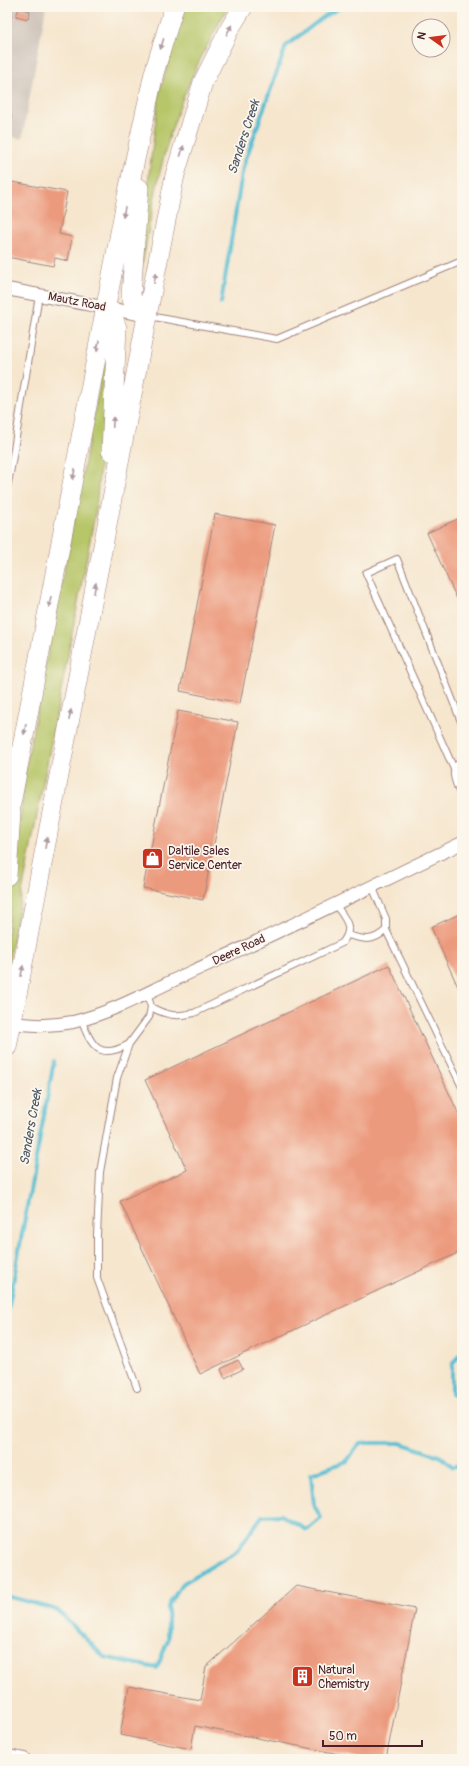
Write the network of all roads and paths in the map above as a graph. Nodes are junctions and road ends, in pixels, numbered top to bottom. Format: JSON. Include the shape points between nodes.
{"nodes":[{"id":1,"x":174,"y":7,"type":"edge"},
{"id":2,"x":243,"y":7,"type":"edge"},
{"id":3,"x":146,"y":107,"type":"junction"},
{"id":4,"x":462,"y":261,"type":"edge"},
{"id":5,"x":7,"y":289,"type":"edge"},
{"id":6,"x":39,"y":295,"type":"junction"},
{"id":7,"x":106,"y":308,"type":"junction"},
{"id":8,"x":147,"y":316,"type":"junction"},
{"id":9,"x":9,"y":468,"type":"edge"},
{"id":10,"x":7,"y":488,"type":"edge"},
{"id":11,"x":108,"y":517,"type":"junction"},
{"id":12,"x":462,"y":724,"type":"edge"},
{"id":13,"x":462,"y":762,"type":"edge"},
{"id":14,"x":454,"y":769,"type":"junction"},
{"id":15,"x":462,"y":798,"type":"edge"},
{"id":16,"x":12,"y":801,"type":"junction"},
{"id":17,"x":7,"y":825,"type":"edge"},
{"id":18,"x":462,"y":843,"type":"edge"},
{"id":19,"x":7,"y":876,"type":"edge"},
{"id":20,"x":372,"y":886,"type":"junction"},
{"id":21,"x":335,"y":904,"type":"junction"},
{"id":22,"x":386,"y":930,"type":"junction"},
{"id":23,"x":348,"y":935,"type":"junction"},
{"id":24,"x":147,"y":992,"type":"junction"},
{"id":25,"x":151,"y":1007,"type":"junction"},
{"id":26,"x":81,"y":1019,"type":"junction"},
{"id":27,"x":9,"y":1021,"type":"edge"},
{"id":28,"x":129,"y":1044,"type":"junction"},
{"id":29,"x":7,"y":1047,"type":"edge"},
{"id":30,"x":462,"y":1087,"type":"edge"},
{"id":31,"x":137,"y":1388,"type":"dead end"}],
"edges":[{"from":1,"to":3,"type":"main road","one_way":true},
{"from":8,"to":2,"type":"main road","one_way":true,"via":[[175,175],[195,107],[230,28]]},
{"from":3,"to":7,"type":"main road","one_way":true},
{"from":3,"to":8,"type":"main road","via":[[131,295],[136,308]]},
{"from":4,"to":8,"type":"lane","via":[[277,339]]},
{"from":5,"to":6,"type":"street","name":"Mautz Road"},
{"from":6,"to":7,"type":"street","name":"Mautz Road"},
{"from":6,"to":9,"type":"lane"},
{"from":7,"to":8,"type":"street","name":"Mautz Road"},
{"from":11,"to":7,"type":"main road","one_way":true,"via":[[117,328]]},
{"from":7,"to":16,"type":"main road","one_way":true},
{"from":8,"to":11,"type":"main road"},
{"from":9,"to":10,"type":"lane"},
{"from":27,"to":11,"type":"main road","one_way":true},
{"from":12,"to":14,"type":"lane","via":[[397,559],[366,573]]},
{"from":13,"to":14,"type":"lane"},
{"from":14,"to":15,"type":"lane"},
{"from":16,"to":17,"type":"main road"},
{"from":16,"to":19,"type":"main road"},
{"from":18,"to":20,"type":"street","name":"Deere Road"},
{"from":20,"to":21,"type":"street","name":"Deere Road"},
{"from":20,"to":22,"type":"lane","via":[[386,919]]},
{"from":21,"to":23,"type":"lane","via":[[348,925]]},
{"from":21,"to":24,"type":"street","name":"Deere Road"},
{"from":22,"to":23,"type":"lane","via":[[377,938],[362,939]]},
{"from":22,"to":30,"type":"lane"},
{"from":23,"to":25,"type":"lane","via":[[342,943],[194,1013],[180,1017],[162,1013]]},
{"from":24,"to":25,"type":"lane"},
{"from":24,"to":26,"type":"street","name":"Deere Road","via":[[104,1012]]},
{"from":25,"to":28,"type":"lane","via":[[149,1017]]},
{"from":26,"to":27,"type":"street","name":"Deere Road","via":[[56,1024],[30,1025]]},
{"from":26,"to":28,"type":"lane","via":[[88,1040],[98,1049],[116,1051]]},
{"from":27,"to":29,"type":"main road"},
{"from":28,"to":31,"type":"lane","via":[[116,1078],[100,1172],[97,1278]]}]}
